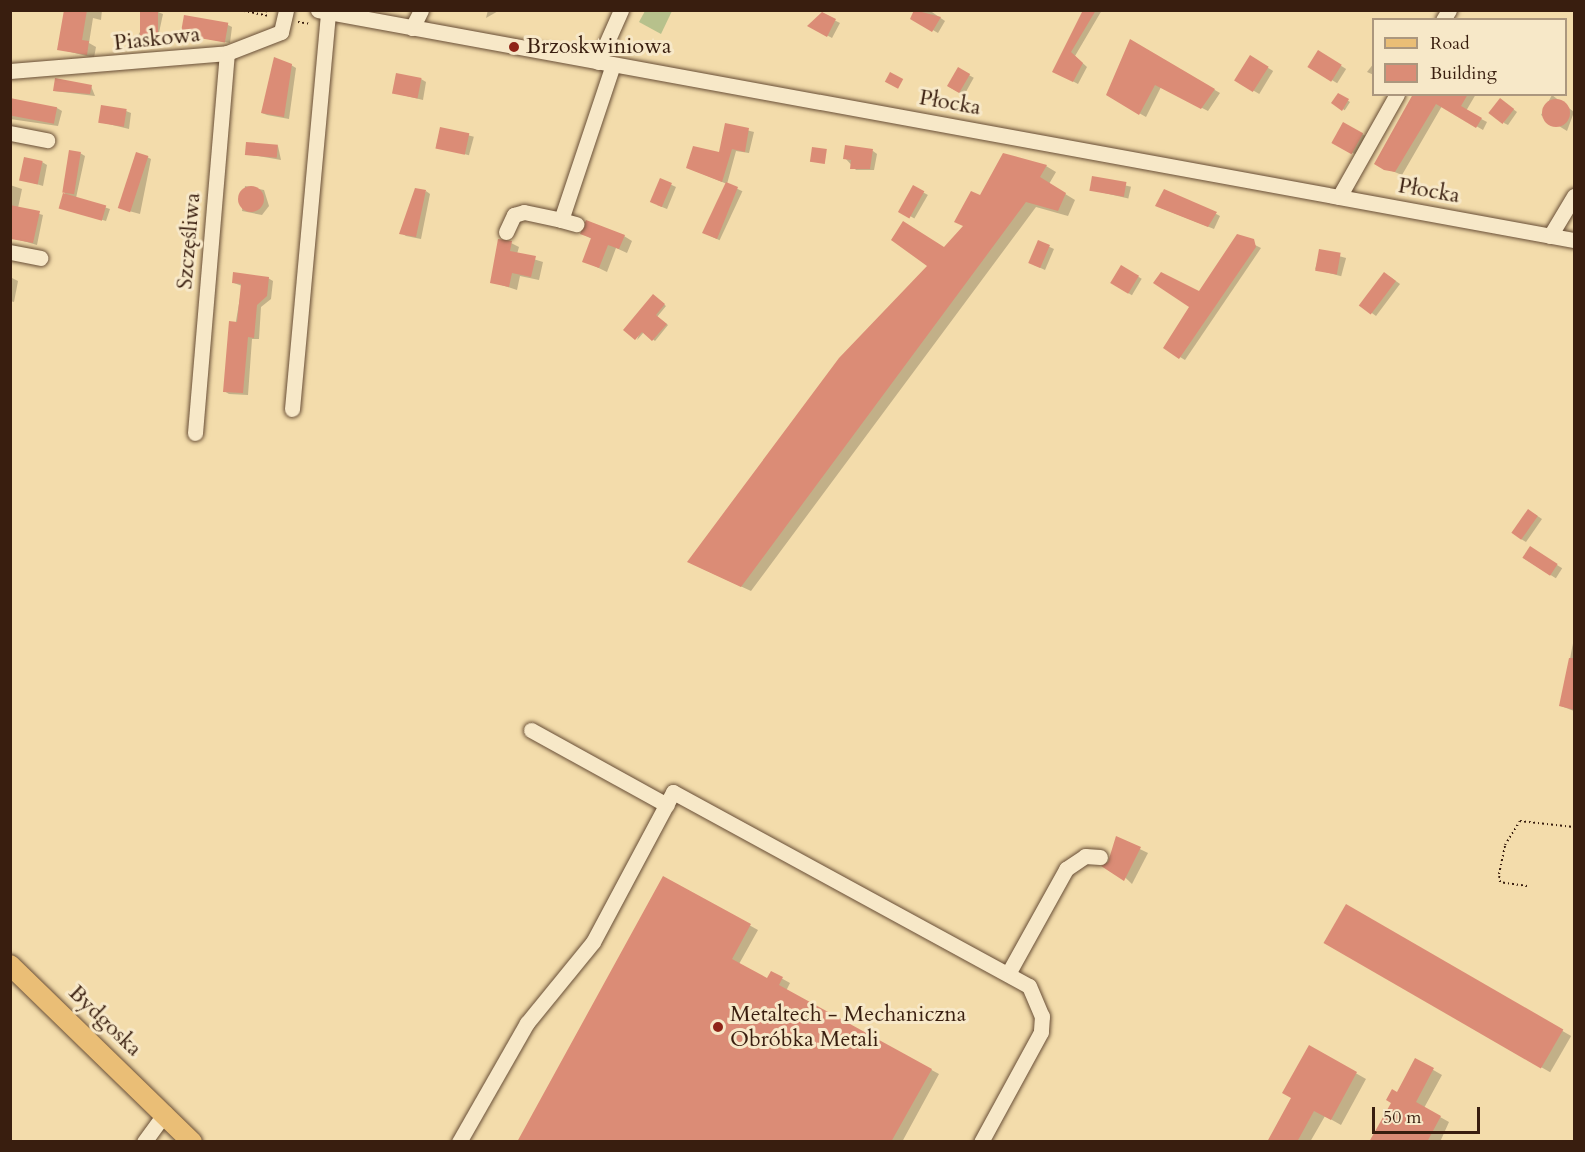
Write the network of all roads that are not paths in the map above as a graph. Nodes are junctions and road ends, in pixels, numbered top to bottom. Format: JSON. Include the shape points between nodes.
{"nodes":[{"id":1,"x":286,"y":10,"type":"edge"},
{"id":2,"x":421,"y":10,"type":"edge"},
{"id":3,"x":621,"y":10,"type":"edge"},
{"id":4,"x":323,"y":11,"type":"edge"},
{"id":5,"x":412,"y":28,"type":"junction"},
{"id":6,"x":227,"y":53,"type":"junction"},
{"id":7,"x":606,"y":63,"type":"junction"},
{"id":8,"x":10,"y":71,"type":"edge"},
{"id":9,"x":1396,"y":96,"type":"edge"},
{"id":10,"x":10,"y":133,"type":"edge"},
{"id":11,"x":47,"y":140,"type":"dead end"},
{"id":12,"x":1575,"y":196,"type":"edge"},
{"id":13,"x":1340,"y":197,"type":"junction"},
{"id":14,"x":506,"y":232,"type":"dead end"},
{"id":15,"x":1550,"y":236,"type":"junction"},
{"id":16,"x":1575,"y":240,"type":"edge"},
{"id":17,"x":10,"y":252,"type":"edge"},
{"id":18,"x":40,"y":258,"type":"dead end"},
{"id":19,"x":292,"y":409,"type":"dead end"},
{"id":20,"x":195,"y":433,"type":"dead end"},
{"id":21,"x":531,"y":730,"type":"dead end"},
{"id":22,"x":667,"y":805,"type":"junction"},
{"id":23,"x":1100,"y":857,"type":"dead end"},
{"id":24,"x":10,"y":965,"type":"edge"},
{"id":25,"x":1010,"y":972,"type":"junction"},
{"id":26,"x":165,"y":1113,"type":"junction"},
{"id":27,"x":144,"y":1142,"type":"edge"},
{"id":28,"x":192,"y":1142,"type":"edge"},
{"id":29,"x":459,"y":1142,"type":"edge"},
{"id":30,"x":981,"y":1142,"type":"edge"}],
"edges":[{"from":1,"to":6,"type":"street","name":"Piaskowa","via":[[281,32]]},
{"from":2,"to":5,"type":"street"},
{"from":3,"to":7,"type":"street"},
{"from":4,"to":5,"type":"street","name":"Płocka"},
{"from":4,"to":19,"type":"street"},
{"from":5,"to":7,"type":"street","name":"Płocka"},
{"from":6,"to":8,"type":"street","name":"Piaskowa"},
{"from":6,"to":20,"type":"street","name":"Szczęśliwa"},
{"from":7,"to":13,"type":"street","name":"Płocka"},
{"from":7,"to":14,"type":"street","via":[[569,222],[524,212],[514,215]]},
{"from":9,"to":13,"type":"street"},
{"from":10,"to":11,"type":"street"},
{"from":12,"to":15,"type":"street"},
{"from":13,"to":15,"type":"street","name":"Płocka"},
{"from":15,"to":16,"type":"street","name":"Płocka"},
{"from":17,"to":18,"type":"street"},
{"from":21,"to":22,"type":"street"},
{"from":22,"to":25,"type":"street","via":[[673,792]]},
{"from":22,"to":29,"type":"street","via":[[593,942],[527,1023]]},
{"from":23,"to":25,"type":"street","via":[[1085,856],[1066,869]]},
{"from":24,"to":26,"type":"main road","name":"Bydgoska"},
{"from":25,"to":30,"type":"street","via":[[1029,986],[1042,1016],[1041,1032]]},
{"from":26,"to":27,"type":"street"},
{"from":26,"to":28,"type":"main road","name":"Bydgoska"}]}
